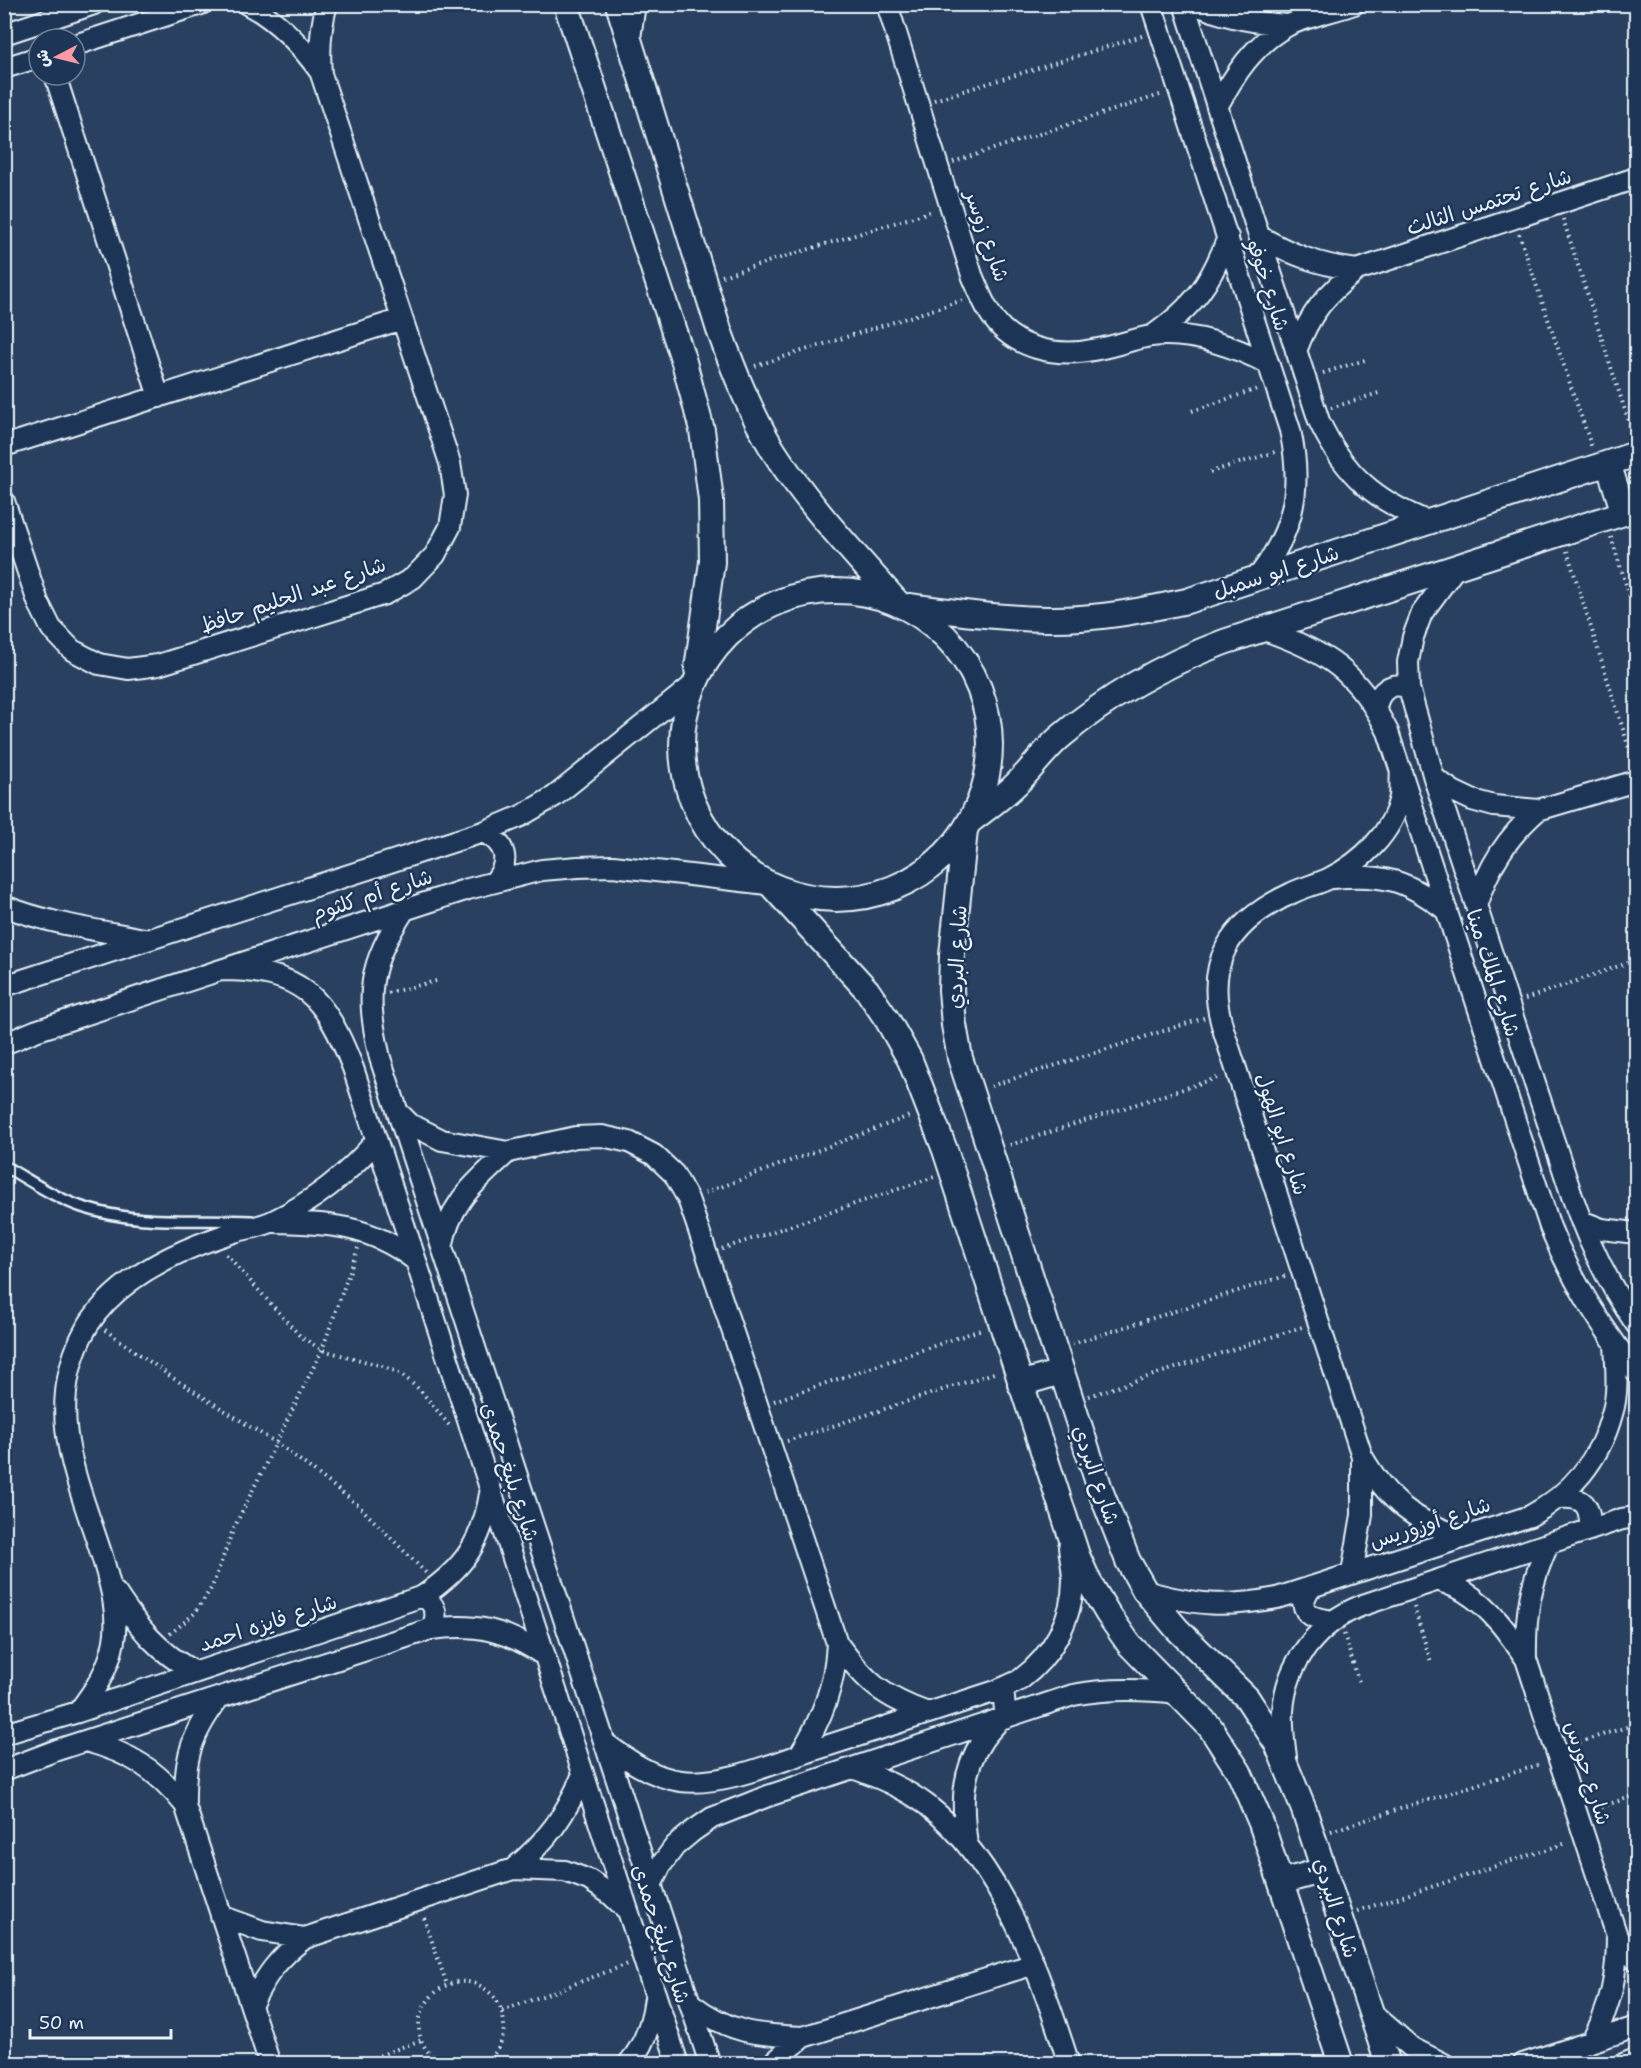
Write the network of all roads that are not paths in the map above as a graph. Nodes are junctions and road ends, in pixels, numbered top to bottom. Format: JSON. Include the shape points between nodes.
{"nodes":[{"id":1,"x":94,"y":4,"type":"edge"},
{"id":2,"x":201,"y":4,"type":"edge"},
{"id":3,"x":247,"y":4,"type":"edge"},
{"id":4,"x":327,"y":4,"type":"edge"},
{"id":5,"x":566,"y":4,"type":"edge"},
{"id":6,"x":618,"y":4,"type":"edge"},
{"id":7,"x":635,"y":4,"type":"edge"},
{"id":8,"x":887,"y":4,"type":"edge"},
{"id":9,"x":1151,"y":4,"type":"edge"},
{"id":10,"x":1184,"y":4,"type":"edge"},
{"id":11,"x":1195,"y":4,"type":"edge"},
{"id":12,"x":1354,"y":4,"type":"edge"},
{"id":13,"x":1288,"y":25,"type":"junction"},
{"id":14,"x":4,"y":34,"type":"edge"},
{"id":15,"x":87,"y":41,"type":"edge"},
{"id":16,"x":630,"y":41,"type":"junction"},
{"id":17,"x":27,"y":61,"type":"edge"},
{"id":18,"x":4,"y":68,"type":"edge"},
{"id":19,"x":321,"y":74,"type":"junction"},
{"id":20,"x":59,"y":87,"type":"edge"},
{"id":21,"x":1217,"y":107,"type":"junction"},
{"id":22,"x":1636,"y":178,"type":"edge"},
{"id":23,"x":1259,"y":236,"type":"junction"},
{"id":24,"x":1228,"y":237,"type":"junction"},
{"id":25,"x":1357,"y":270,"type":"junction"},
{"id":26,"x":402,"y":319,"type":"junction"},
{"id":27,"x":1152,"y":336,"type":"junction"},
{"id":28,"x":1296,"y":351,"type":"junction"},
{"id":29,"x":1272,"y":374,"type":"junction"},
{"id":30,"x":159,"y":397,"type":"junction"},
{"id":31,"x":1318,"y":417,"type":"junction"},
{"id":32,"x":1292,"y":438,"type":"junction"},
{"id":33,"x":1635,"y":445,"type":"edge"},
{"id":34,"x":4,"y":446,"type":"edge"},
{"id":35,"x":1603,"y":465,"type":"junction"},
{"id":36,"x":4,"y":501,"type":"edge"},
{"id":37,"x":1622,"y":514,"type":"edge"},
{"id":38,"x":1429,"y":522,"type":"junction"},
{"id":39,"x":1456,"y":567,"type":"junction"},
{"id":40,"x":1258,"y":577,"type":"junction"},
{"id":41,"x":900,"y":604,"type":"junction"},
{"id":42,"x":1264,"y":630,"type":"junction"},
{"id":43,"x":695,"y":681,"type":"junction"},
{"id":44,"x":1408,"y":688,"type":"junction"},
{"id":45,"x":1376,"y":708,"type":"junction"},
{"id":46,"x":1401,"y":770,"type":"junction"},
{"id":47,"x":1434,"y":778,"type":"junction"},
{"id":48,"x":1636,"y":781,"type":"edge"},
{"id":49,"x":1538,"y":810,"type":"junction"},
{"id":50,"x":968,"y":825,"type":"junction"},
{"id":51,"x":483,"y":832,"type":"junction"},
{"id":52,"x":1330,"y":878,"type":"junction"},
{"id":53,"x":495,"y":881,"type":"junction"},
{"id":54,"x":769,"y":885,"type":"junction"},
{"id":55,"x":4,"y":906,"type":"edge"},
{"id":56,"x":1476,"y":906,"type":"junction"},
{"id":57,"x":405,"y":909,"type":"junction"},
{"id":58,"x":1447,"y":911,"type":"junction"},
{"id":59,"x":147,"y":939,"type":"junction"},
{"id":60,"x":221,"y":970,"type":"junction"},
{"id":61,"x":4,"y":986,"type":"edge"},
{"id":62,"x":4,"y":1044,"type":"edge"},
{"id":63,"x":380,"y":1058,"type":"junction"},
{"id":64,"x":352,"y":1068,"type":"junction"},
{"id":65,"x":398,"y":1112,"type":"junction"},
{"id":66,"x":376,"y":1141,"type":"junction"},
{"id":67,"x":508,"y":1152,"type":"junction"},
{"id":68,"x":4,"y":1166,"type":"edge"},
{"id":69,"x":1581,"y":1221,"type":"junction"},
{"id":70,"x":271,"y":1222,"type":"junction"},
{"id":71,"x":1636,"y":1233,"type":"edge"},
{"id":72,"x":442,"y":1248,"type":"junction"},
{"id":73,"x":415,"y":1260,"type":"junction"},
{"id":74,"x":1636,"y":1324,"type":"edge"},
{"id":75,"x":1615,"y":1344,"type":"junction"},
{"id":76,"x":1058,"y":1361,"type":"junction"},
{"id":77,"x":1636,"y":1372,"type":"edge"},
{"id":78,"x":1017,"y":1375,"type":"junction"},
{"id":79,"x":500,"y":1422,"type":"junction"},
{"id":80,"x":462,"y":1430,"type":"junction"},
{"id":81,"x":1362,"y":1456,"type":"junction"},
{"id":82,"x":491,"y":1491,"type":"junction"},
{"id":83,"x":1559,"y":1498,"type":"junction"},
{"id":84,"x":1636,"y":1517,"type":"edge"},
{"id":85,"x":1066,"y":1527,"type":"junction"},
{"id":86,"x":1590,"y":1530,"type":"junction"},
{"id":87,"x":1464,"y":1537,"type":"junction"},
{"id":88,"x":1549,"y":1543,"type":"junction"},
{"id":89,"x":1352,"y":1573,"type":"junction"},
{"id":90,"x":1438,"y":1580,"type":"junction"},
{"id":91,"x":111,"y":1586,"type":"junction"},
{"id":92,"x":1310,"y":1587,"type":"junction"},
{"id":93,"x":431,"y":1590,"type":"junction"},
{"id":94,"x":1145,"y":1591,"type":"junction"},
{"id":95,"x":1335,"y":1619,"type":"junction"},
{"id":96,"x":431,"y":1629,"type":"junction"},
{"id":97,"x":837,"y":1643,"type":"junction"},
{"id":98,"x":545,"y":1656,"type":"junction"},
{"id":99,"x":1526,"y":1659,"type":"junction"},
{"id":100,"x":195,"y":1672,"type":"junction"},
{"id":101,"x":996,"y":1691,"type":"junction"},
{"id":102,"x":1177,"y":1693,"type":"junction"},
{"id":103,"x":218,"y":1699,"type":"junction"},
{"id":104,"x":78,"y":1712,"type":"junction"},
{"id":105,"x":928,"y":1713,"type":"junction"},
{"id":106,"x":999,"y":1720,"type":"junction"},
{"id":107,"x":48,"y":1722,"type":"junction"},
{"id":108,"x":4,"y":1734,"type":"edge"},
{"id":109,"x":86,"y":1741,"type":"junction"},
{"id":110,"x":604,"y":1743,"type":"junction"},
{"id":111,"x":57,"y":1750,"type":"junction"},
{"id":112,"x":800,"y":1755,"type":"junction"},
{"id":113,"x":1287,"y":1766,"type":"junction"},
{"id":114,"x":759,"y":1768,"type":"junction"},
{"id":115,"x":854,"y":1768,"type":"junction"},
{"id":116,"x":4,"y":1770,"type":"edge"},
{"id":117,"x":584,"y":1774,"type":"junction"},
{"id":118,"x":768,"y":1796,"type":"junction"},
{"id":119,"x":184,"y":1805,"type":"junction"},
{"id":120,"x":967,"y":1845,"type":"junction"},
{"id":121,"x":513,"y":1869,"type":"junction"},
{"id":122,"x":1324,"y":1870,"type":"junction"},
{"id":123,"x":1281,"y":1882,"type":"junction"},
{"id":124,"x":651,"y":1885,"type":"junction"},
{"id":125,"x":628,"y":1912,"type":"junction"},
{"id":126,"x":221,"y":1916,"type":"junction"},
{"id":127,"x":1617,"y":1936,"type":"junction"},
{"id":128,"x":305,"y":1938,"type":"junction"},
{"id":129,"x":674,"y":1954,"type":"junction"},
{"id":130,"x":644,"y":1958,"type":"junction"},
{"id":131,"x":1636,"y":1960,"type":"edge"},
{"id":132,"x":1034,"y":1964,"type":"junction"},
{"id":133,"x":656,"y":1995,"type":"junction"},
{"id":134,"x":690,"y":2002,"type":"junction"},
{"id":135,"x":251,"y":2007,"type":"junction"},
{"id":136,"x":1370,"y":2011,"type":"junction"},
{"id":137,"x":1636,"y":2027,"type":"edge"},
{"id":138,"x":1332,"y":2036,"type":"junction"},
{"id":139,"x":803,"y":2037,"type":"junction"},
{"id":140,"x":1592,"y":2041,"type":"junction"},
{"id":141,"x":1636,"y":2059,"type":"edge"},
{"id":142,"x":270,"y":2064,"type":"edge"},
{"id":143,"x":628,"y":2064,"type":"edge"},
{"id":144,"x":678,"y":2064,"type":"edge"},
{"id":145,"x":710,"y":2064,"type":"edge"},
{"id":146,"x":772,"y":2064,"type":"edge"},
{"id":147,"x":1069,"y":2064,"type":"edge"},
{"id":148,"x":1327,"y":2064,"type":"edge"},
{"id":149,"x":1341,"y":2064,"type":"edge"},
{"id":150,"x":1388,"y":2064,"type":"edge"},
{"id":151,"x":1444,"y":2064,"type":"edge"},
{"id":152,"x":1523,"y":2064,"type":"edge"},
{"id":153,"x":1623,"y":2064,"type":"edge"}],
"edges":[{"from":1,"to":14,"type":"street"},
{"from":2,"to":15,"type":"street"},
{"from":3,"to":19,"type":"street","name":"شارع عبد الحليم حافظ","via":[[290,35]]},
{"from":4,"to":19,"type":"street","name":"شارع عبد الحليم حافظ","via":[[319,48]]},
{"from":5,"to":43,"type":"street","via":[[680,351],[702,430],[711,500],[712,562]]},
{"from":6,"to":16,"type":"street"},
{"from":7,"to":16,"type":"street"},
{"from":8,"to":27,"type":"street","name":"شارع زوسر","via":[[980,295],[990,314],[1005,331],[1043,351],[1096,350]]},
{"from":9,"to":24,"type":"street","name":"شارع خوفو"},
{"from":10,"to":21,"type":"street","name":"شارع خوفو"},
{"from":11,"to":13,"type":"street","via":[[1233,18]]},
{"from":12,"to":13,"type":"street"},
{"from":13,"to":21,"type":"street","via":[[1246,60]]},
{"from":16,"to":41,"type":"street","via":[[704,281],[735,373],[757,422],[797,485]]},
{"from":17,"to":18,"type":"street"},
{"from":19,"to":26,"type":"street","name":"شارع عبد الحليم حافظ"},
{"from":20,"to":30,"type":"street"},
{"from":21,"to":23,"type":"street","name":"شارع خوفو"},
{"from":22,"to":25,"type":"street","name":"شارع تحتمس الثالث"},
{"from":23,"to":25,"type":"street","name":"شارع تحتمس الثالث","via":[[1306,260]]},
{"from":23,"to":28,"type":"street","name":"شارع خوفو"},
{"from":24,"to":27,"type":"street","name":"شارع زوسر","via":[[1200,294],[1178,318]]},
{"from":24,"to":29,"type":"street","name":"شارع خوفو"},
{"from":25,"to":28,"type":"street","name":"شارع تحتمس الثالث","via":[[1317,306]]},
{"from":26,"to":30,"type":"street"},
{"from":26,"to":36,"type":"street","name":"شارع عبد الحليم حافظ","via":[[450,463],[455,495],[450,527],[435,555],[413,578],[385,594],[158,665],[128,669],[99,664],[72,650],[51,628],[38,602]]},
{"from":27,"to":29,"type":"street","name":"شارع زوسر","via":[[1182,336],[1242,350]]},
{"from":28,"to":31,"type":"street","name":"شارع خوفو"},
{"from":29,"to":32,"type":"street","name":"شارع خوفو"},
{"from":30,"to":34,"type":"street"},
{"from":31,"to":32,"type":"street","via":[[1317,430],[1311,436]]},
{"from":31,"to":38,"type":"street","name":"شارع خوفو","via":[[1330,444],[1362,484],[1383,500]]},
{"from":32,"to":40,"type":"street","name":"شارع خوفو","via":[[1297,482],[1294,508],[1282,541]]},
{"from":33,"to":35,"type":"street","name":"شارع ابو سمبل"},
{"from":35,"to":37,"type":"street"},
{"from":35,"to":38,"type":"street","name":"شارع ابو سمبل"},
{"from":37,"to":39,"type":"street"},
{"from":38,"to":40,"type":"street","name":"شارع ابو سمبل"},
{"from":39,"to":42,"type":"street"},
{"from":39,"to":44,"type":"street","name":"شارع الملك مينا","via":[[1422,613],[1408,662]]},
{"from":40,"to":41,"type":"street","name":"شارع ابو سمبل","via":[[1187,601],[1094,617],[1035,618]]},
{"from":41,"to":43,"type":"street","via":[[865,592],[831,590],[787,598],[738,624],[714,649]]},
{"from":41,"to":50,"type":"street","via":[[933,625],[959,651],[977,682],[987,716],[990,752],[984,787]]},
{"from":42,"to":45,"type":"street","name":"شارع الملك مينا","via":[[1319,652],[1341,667]]},
{"from":42,"to":50,"type":"street","via":[[1186,656],[1120,692],[1058,740],[1013,788]]},
{"from":43,"to":51,"type":"street","name":"شارع أم كلثوم","via":[[555,796]]},
{"from":43,"to":54,"type":"street","via":[[684,713],[681,742],[683,771],[691,799],[703,825],[721,849]]},
{"from":44,"to":45,"type":"street","via":[[1389,687],[1379,695]]},
{"from":44,"to":47,"type":"street","name":"شارع الملك مينا"},
{"from":45,"to":46,"type":"street","name":"شارع الملك مينا"},
{"from":46,"to":52,"type":"street","name":"شارع ابو الهول","via":[[1400,797],[1391,821],[1375,844]]},
{"from":46,"to":58,"type":"street","name":"شارع الملك مينا"},
{"from":47,"to":49,"type":"street","via":[[1472,800]]},
{"from":47,"to":56,"type":"street","name":"شارع الملك مينا"},
{"from":48,"to":49,"type":"street"},
{"from":49,"to":56,"type":"street","via":[[1499,853]]},
{"from":50,"to":54,"type":"street","via":[[942,858],[912,880],[879,894],[843,900],[815,898]]},
{"from":50,"to":76,"type":"street","name":"شارع البردي","via":[[952,955],[954,1025],[970,1092]]},
{"from":51,"to":53,"type":"street","via":[[500,844],[504,853],[501,873]]},
{"from":51,"to":59,"type":"street","name":"شارع أم كلثوم"},
{"from":52,"to":58,"type":"street","name":"شارع ابو الهول","via":[[1361,875],[1393,880],[1422,892]]},
{"from":52,"to":81,"type":"street","name":"شارع ابو الهول","via":[[1283,897],[1244,922],[1229,941],[1219,964],[1215,989],[1218,1014]]},
{"from":53,"to":54,"type":"street","name":"شارع أم كلثوم","via":[[542,870],[613,866]]},
{"from":53,"to":57,"type":"street","name":"شارع أم كلثوم"},
{"from":54,"to":78,"type":"street","name":"شارع البردي","via":[[867,990],[910,1060],[930,1109]]},
{"from":55,"to":59,"type":"street","via":[[70,926]]},
{"from":56,"to":69,"type":"street","name":"شارع الملك مينا"},
{"from":57,"to":60,"type":"street","name":"شارع أم كلثوم"},
{"from":57,"to":63,"type":"street","name":"شارع بليغ حمدى","via":[[376,965],[370,998]]},
{"from":58,"to":75,"type":"street","name":"شارع الملك مينا","via":[[1551,1227],[1578,1288]]},
{"from":59,"to":61,"type":"street","name":"شارع أم كلثوم"},
{"from":60,"to":62,"type":"street","name":"شارع أم كلثوم"},
{"from":60,"to":64,"type":"street","name":"شارع بليغ حمدى","via":[[251,970],[280,977],[307,991],[327,1012]]},
{"from":63,"to":64,"type":"street","via":[[362,1058]]},
{"from":63,"to":65,"type":"street","name":"شارع بليغ حمدى"},
{"from":64,"to":66,"type":"street","name":"شارع بليغ حمدى"},
{"from":65,"to":67,"type":"street","via":[[425,1134]]},
{"from":65,"to":72,"type":"street","name":"شارع بليغ حمدى"},
{"from":66,"to":70,"type":"street","via":[[327,1189]]},
{"from":66,"to":73,"type":"street","name":"شارع بليغ حمدى"},
{"from":67,"to":72,"type":"street","via":[[460,1200],[445,1231]]},
{"from":67,"to":97,"type":"street","via":[[576,1137],[602,1136],[630,1142],[654,1155],[674,1174],[688,1199]]},
{"from":68,"to":70,"type":"lane","via":[[81,1206],[110,1215],[172,1222]]},
{"from":69,"to":71,"type":"street","via":[[1602,1229]]},
{"from":69,"to":74,"type":"street","name":"شارع الملك مينا","via":[[1605,1276]]},
{"from":70,"to":73,"type":"street","via":[[334,1224],[364,1231],[397,1246]]},
{"from":70,"to":91,"type":"street","via":[[213,1240],[128,1282],[102,1306],[82,1335],[69,1367],[63,1400],[65,1434]]},
{"from":72,"to":79,"type":"street","name":"شارع بليغ حمدى"},
{"from":73,"to":80,"type":"street","name":"شارع بليغ حمدى"},
{"from":75,"to":77,"type":"street","name":"شارع الملك مينا"},
{"from":75,"to":83,"type":"street","name":"شارع أوزوريس","via":[[1613,1412],[1602,1445],[1583,1474]]},
{"from":76,"to":78,"type":"street"},
{"from":76,"to":94,"type":"street","name":"شارع البردي","via":[[1116,1533]]},
{"from":78,"to":85,"type":"street","name":"شارع البردي"},
{"from":79,"to":80,"type":"street"},
{"from":79,"to":110,"type":"street","name":"شارع بليغ حمدى"},
{"from":80,"to":82,"type":"street","name":"شارع بليغ حمدى"},
{"from":81,"to":87,"type":"street","name":"شارع ابو الهول","via":[[1393,1500],[1414,1517],[1438,1530]]},
{"from":81,"to":89,"type":"street","name":"شارع ابو الهول","via":[[1362,1515]]},
{"from":82,"to":93,"type":"street","name":"شارع فايزه احمد","via":[[477,1541],[463,1563]]},
{"from":82,"to":98,"type":"street","name":"شارع بليغ حمدى"},
{"from":83,"to":86,"type":"street","via":[[1580,1500],[1587,1507]]},
{"from":83,"to":87,"type":"street","name":"شارع أوزوريس","via":[[1530,1516]]},
{"from":84,"to":86,"type":"street"},
{"from":85,"to":101,"type":"street","via":[[1073,1579],[1064,1625],[1037,1664],[1019,1680]]},
{"from":85,"to":102,"type":"street","name":"شارع البردي","via":[[1089,1582],[1108,1614],[1129,1644]]},
{"from":86,"to":88,"type":"street"},
{"from":87,"to":89,"type":"street","name":"شارع أوزوريس"},
{"from":88,"to":90,"type":"street"},
{"from":88,"to":99,"type":"street","name":"شارع حورس","via":[[1529,1598]]},
{"from":89,"to":92,"type":"street","name":"شارع أوزوريس"},
{"from":90,"to":95,"type":"street","via":[[1363,1605]]},
{"from":90,"to":99,"type":"street","name":"شارع حورس","via":[[1464,1592],[1488,1611]]},
{"from":91,"to":100,"type":"street","via":[[156,1646]]},
{"from":91,"to":104,"type":"street","via":[[116,1614],[114,1640],[96,1689]]},
{"from":92,"to":94,"type":"street","name":"شارع أوزوريس","via":[[1276,1598],[1211,1605]]},
{"from":92,"to":95,"type":"street","via":[[1303,1602],[1306,1613]]},
{"from":93,"to":96,"type":"street","via":[[436,1614]]},
{"from":93,"to":100,"type":"street","name":"شارع فايزه احمد"},
{"from":94,"to":113,"type":"street","name":"شارع البردي","via":[[1177,1629],[1247,1698]]},
{"from":95,"to":113,"type":"street","via":[[1298,1659],[1288,1684],[1282,1711]]},
{"from":96,"to":98,"type":"street","via":[[455,1626],[503,1632]]},
{"from":96,"to":103,"type":"street"},
{"from":97,"to":105,"type":"street","via":[[875,1687],[900,1703]]},
{"from":97,"to":112,"type":"street","via":[[831,1688],[820,1719]]},
{"from":98,"to":117,"type":"street","name":"شارع بليغ حمدى"},
{"from":99,"to":127,"type":"street","name":"شارع حورس"},
{"from":100,"to":104,"type":"street","name":"شارع فايزه احمد"},
{"from":101,"to":105,"type":"street"},
{"from":101,"to":106,"type":"street","via":[[1004,1698],[1006,1707]]},
{"from":102,"to":106,"type":"street","via":[[1099,1690]]},
{"from":102,"to":123,"type":"street","name":"شارع البردي","via":[[1210,1727],[1239,1772]]},
{"from":103,"to":109,"type":"street"},
{"from":103,"to":119,"type":"street","via":[[201,1722],[190,1748],[184,1776]]},
{"from":104,"to":107,"type":"street","name":"شارع فايزه احمد"},
{"from":105,"to":112,"type":"street"},
{"from":106,"to":115,"type":"street"},
{"from":106,"to":120,"type":"street","via":[[969,1765],[963,1791]]},
{"from":107,"to":108,"type":"street","name":"شارع فايزه احمد"},
{"from":107,"to":111,"type":"street","via":[[48,1740]]},
{"from":109,"to":111,"type":"street"},
{"from":109,"to":119,"type":"street","via":[[131,1756],[151,1769]]},
{"from":110,"to":114,"type":"street","via":[[640,1768],[680,1781],[701,1782]]},
{"from":110,"to":124,"type":"street","name":"شارع بليغ حمدى"},
{"from":111,"to":116,"type":"street"},
{"from":112,"to":114,"type":"street"},
{"from":113,"to":122,"type":"street","name":"شارع البردي"},
{"from":114,"to":118,"type":"street","via":[[755,1781]]},
{"from":115,"to":118,"type":"street"},
{"from":115,"to":120,"type":"street","via":[[905,1790],[928,1806]]},
{"from":117,"to":121,"type":"street","via":[[562,1817],[532,1854]]},
{"from":117,"to":125,"type":"street","name":"شارع بليغ حمدى"},
{"from":118,"to":124,"type":"street","via":[[712,1818],[693,1830],[661,1864]]},
{"from":119,"to":126,"type":"street"},
{"from":120,"to":132,"type":"street","via":[[1005,1904]]},
{"from":121,"to":125,"type":"street","via":[[565,1871],[590,1880]]},
{"from":121,"to":128,"type":"street"},
{"from":122,"to":123,"type":"street"},
{"from":122,"to":136,"type":"street","name":"شارع البردي"},
{"from":123,"to":138,"type":"street","name":"شارع البردي"},
{"from":124,"to":129,"type":"street","name":"شارع بليغ حمدى"},
{"from":125,"to":130,"type":"street","name":"شارع بليغ حمدى"},
{"from":126,"to":128,"type":"street","via":[[262,1931]]},
{"from":126,"to":135,"type":"street"},
{"from":127,"to":131,"type":"street","name":"شارع حورس"},
{"from":127,"to":140,"type":"street","name":"شارع حورس","via":[[1613,1991]]},
{"from":128,"to":135,"type":"street","via":[[272,1967]]},
{"from":129,"to":130,"type":"street"},
{"from":129,"to":134,"type":"street","name":"شارع بليغ حمدى"},
{"from":130,"to":133,"type":"street","name":"شارع بليغ حمدى"},
{"from":132,"to":139,"type":"street"},
{"from":132,"to":147,"type":"street"},
{"from":133,"to":143,"type":"street","via":[[645,2039]]},
{"from":133,"to":144,"type":"street","name":"شارع بليغ حمدى"},
{"from":134,"to":139,"type":"street","via":[[706,2015],[744,2032]]},
{"from":134,"to":145,"type":"street","name":"شارع بليغ حمدى"},
{"from":135,"to":142,"type":"street"},
{"from":136,"to":150,"type":"street","name":"شارع البردي"},
{"from":136,"to":151,"type":"street","via":[[1412,2048]]},
{"from":137,"to":140,"type":"street"},
{"from":138,"to":148,"type":"street"},
{"from":138,"to":149,"type":"street","name":"شارع البردي"},
{"from":139,"to":146,"type":"street"},
{"from":140,"to":152,"type":"street"},
{"from":141,"to":153,"type":"street"}]}
